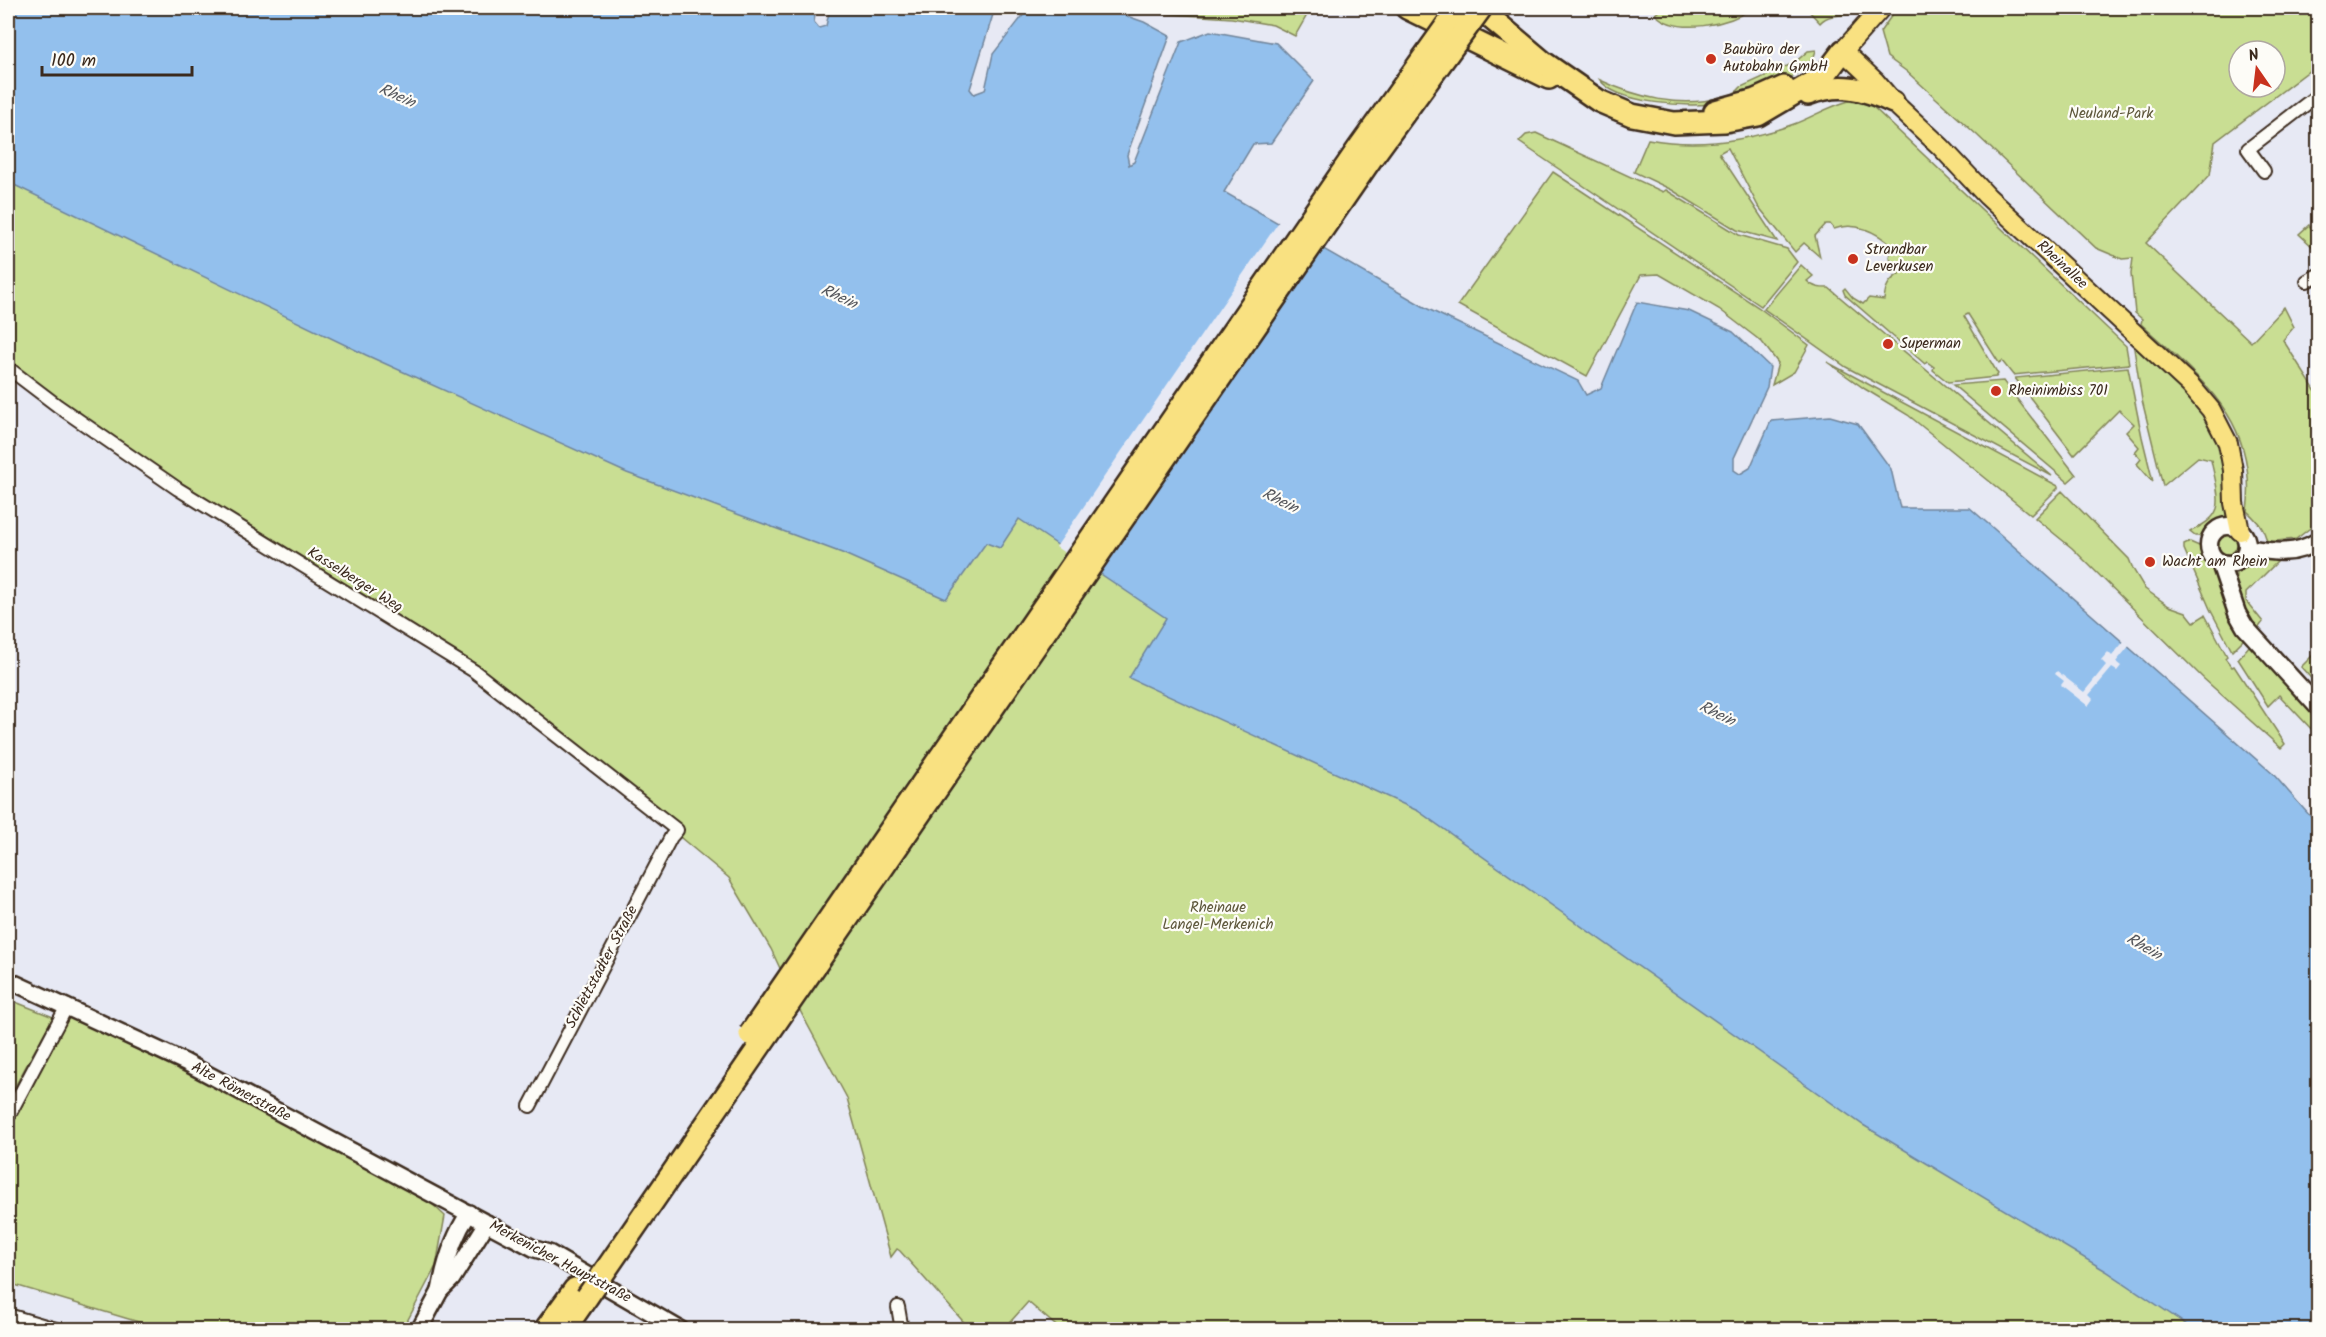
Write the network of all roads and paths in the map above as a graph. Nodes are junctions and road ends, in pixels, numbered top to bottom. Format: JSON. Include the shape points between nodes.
{"nodes":[{"id":1,"x":1459,"y":8,"type":"edge"},
{"id":2,"x":1480,"y":8,"type":"edge"},
{"id":3,"x":1491,"y":8,"type":"edge"},
{"id":4,"x":1881,"y":8,"type":"edge"},
{"id":5,"x":1409,"y":9,"type":"edge"},
{"id":6,"x":1843,"y":51,"type":"junction"},
{"id":7,"x":2319,"y":95,"type":"edge"},
{"id":8,"x":1599,"y":101,"type":"junction"},
{"id":9,"x":1893,"y":102,"type":"junction"},
{"id":10,"x":1779,"y":104,"type":"junction"},
{"id":11,"x":2264,"y":171,"type":"dead end"},
{"id":12,"x":2319,"y":275,"type":"edge"},
{"id":13,"x":2307,"y":282,"type":"dead end"},
{"id":14,"x":8,"y":368,"type":"edge"},
{"id":15,"x":2232,"y":529,"type":"junction"},
{"id":16,"x":2319,"y":541,"type":"edge"},
{"id":17,"x":2247,"y":548,"type":"junction"},
{"id":18,"x":2226,"y":563,"type":"junction"},
{"id":19,"x":2319,"y":707,"type":"edge"},
{"id":20,"x":677,"y":830,"type":"joint"},
{"id":21,"x":8,"y":980,"type":"edge"},
{"id":22,"x":67,"y":1006,"type":"junction"},
{"id":23,"x":530,"y":1106,"type":"dead end"},
{"id":24,"x":8,"y":1117,"type":"edge"},
{"id":25,"x":469,"y":1213,"type":"junction"},
{"id":26,"x":487,"y":1223,"type":"junction"},
{"id":27,"x":440,"y":1291,"type":"junction"},
{"id":28,"x":581,"y":1293,"type":"junction"},
{"id":29,"x":898,"y":1307,"type":"dead end"},
{"id":30,"x":8,"y":1315,"type":"edge"},
{"id":31,"x":59,"y":1329,"type":"edge"},
{"id":32,"x":419,"y":1329,"type":"edge"},
{"id":33,"x":545,"y":1329,"type":"edge"},
{"id":34,"x":564,"y":1329,"type":"edge"},
{"id":35,"x":681,"y":1329,"type":"edge"},
{"id":36,"x":902,"y":1329,"type":"edge"}],
"edges":[{"from":1,"to":28,"type":"highway","bridge":true,"via":[[1358,149]]},
{"from":2,"to":8,"type":"highway","via":[[1543,62]]},
{"from":2,"to":28,"type":"highway","bridge":true},
{"from":3,"to":6,"type":"highway","via":[[1550,60],[1603,95],[1670,112],[1712,111],[1755,100],[1799,80]]},
{"from":4,"to":6,"type":"main road"},
{"from":5,"to":8,"type":"highway"},
{"from":6,"to":9,"type":"main road","name":"Rheinallee"},
{"from":6,"to":10,"type":"highway","via":[[1824,76]]},
{"from":7,"to":11,"type":"street","via":[[2248,149]]},
{"from":8,"to":10,"type":"highway","via":[[1632,115],[1688,124],[1751,117]]},
{"from":9,"to":10,"type":"highway","via":[[1867,90],[1841,87],[1821,89]]},
{"from":9,"to":15,"type":"main road","name":"Rheinallee","via":[[1987,196],[2190,385],[2211,410],[2228,443],[2233,470]]},
{"from":12,"to":13,"type":"street"},
{"from":14,"to":20,"type":"street","name":"Kasselberger Weg","via":[[178,489],[474,671]]},
{"from":15,"to":17,"type":"main road","via":[[2244,536]]},
{"from":15,"to":18,"type":"main road","name":"Rheinallee","via":[[2216,531],[2209,543],[2212,555]]},
{"from":16,"to":17,"type":"main road","via":[[2290,552]]},
{"from":17,"to":18,"type":"main road","via":[[2242,558]]},
{"from":18,"to":19,"type":"main road","name":"Rheinallee","via":[[2229,590],[2246,627]]},
{"from":20,"to":23,"type":"street","name":"Schlettstadter Straße"},
{"from":21,"to":22,"type":"street","name":"Alte Römerstraße"},
{"from":22,"to":24,"type":"street"},
{"from":22,"to":25,"type":"street","name":"Alte Römerstraße","via":[[202,1071]]},
{"from":25,"to":26,"type":"street","name":"Merkenicher Hauptstraße"},
{"from":25,"to":27,"type":"street","via":[[457,1231]]},
{"from":26,"to":27,"type":"street","via":[[452,1280]]},
{"from":26,"to":35,"type":"street","name":"Merkenicher Hauptstraße","via":[[549,1253]]},
{"from":27,"to":32,"type":"street"},
{"from":28,"to":33,"type":"highway"},
{"from":28,"to":34,"type":"highway"},
{"from":29,"to":36,"type":"street"},
{"from":30,"to":31,"type":"street"}]}
